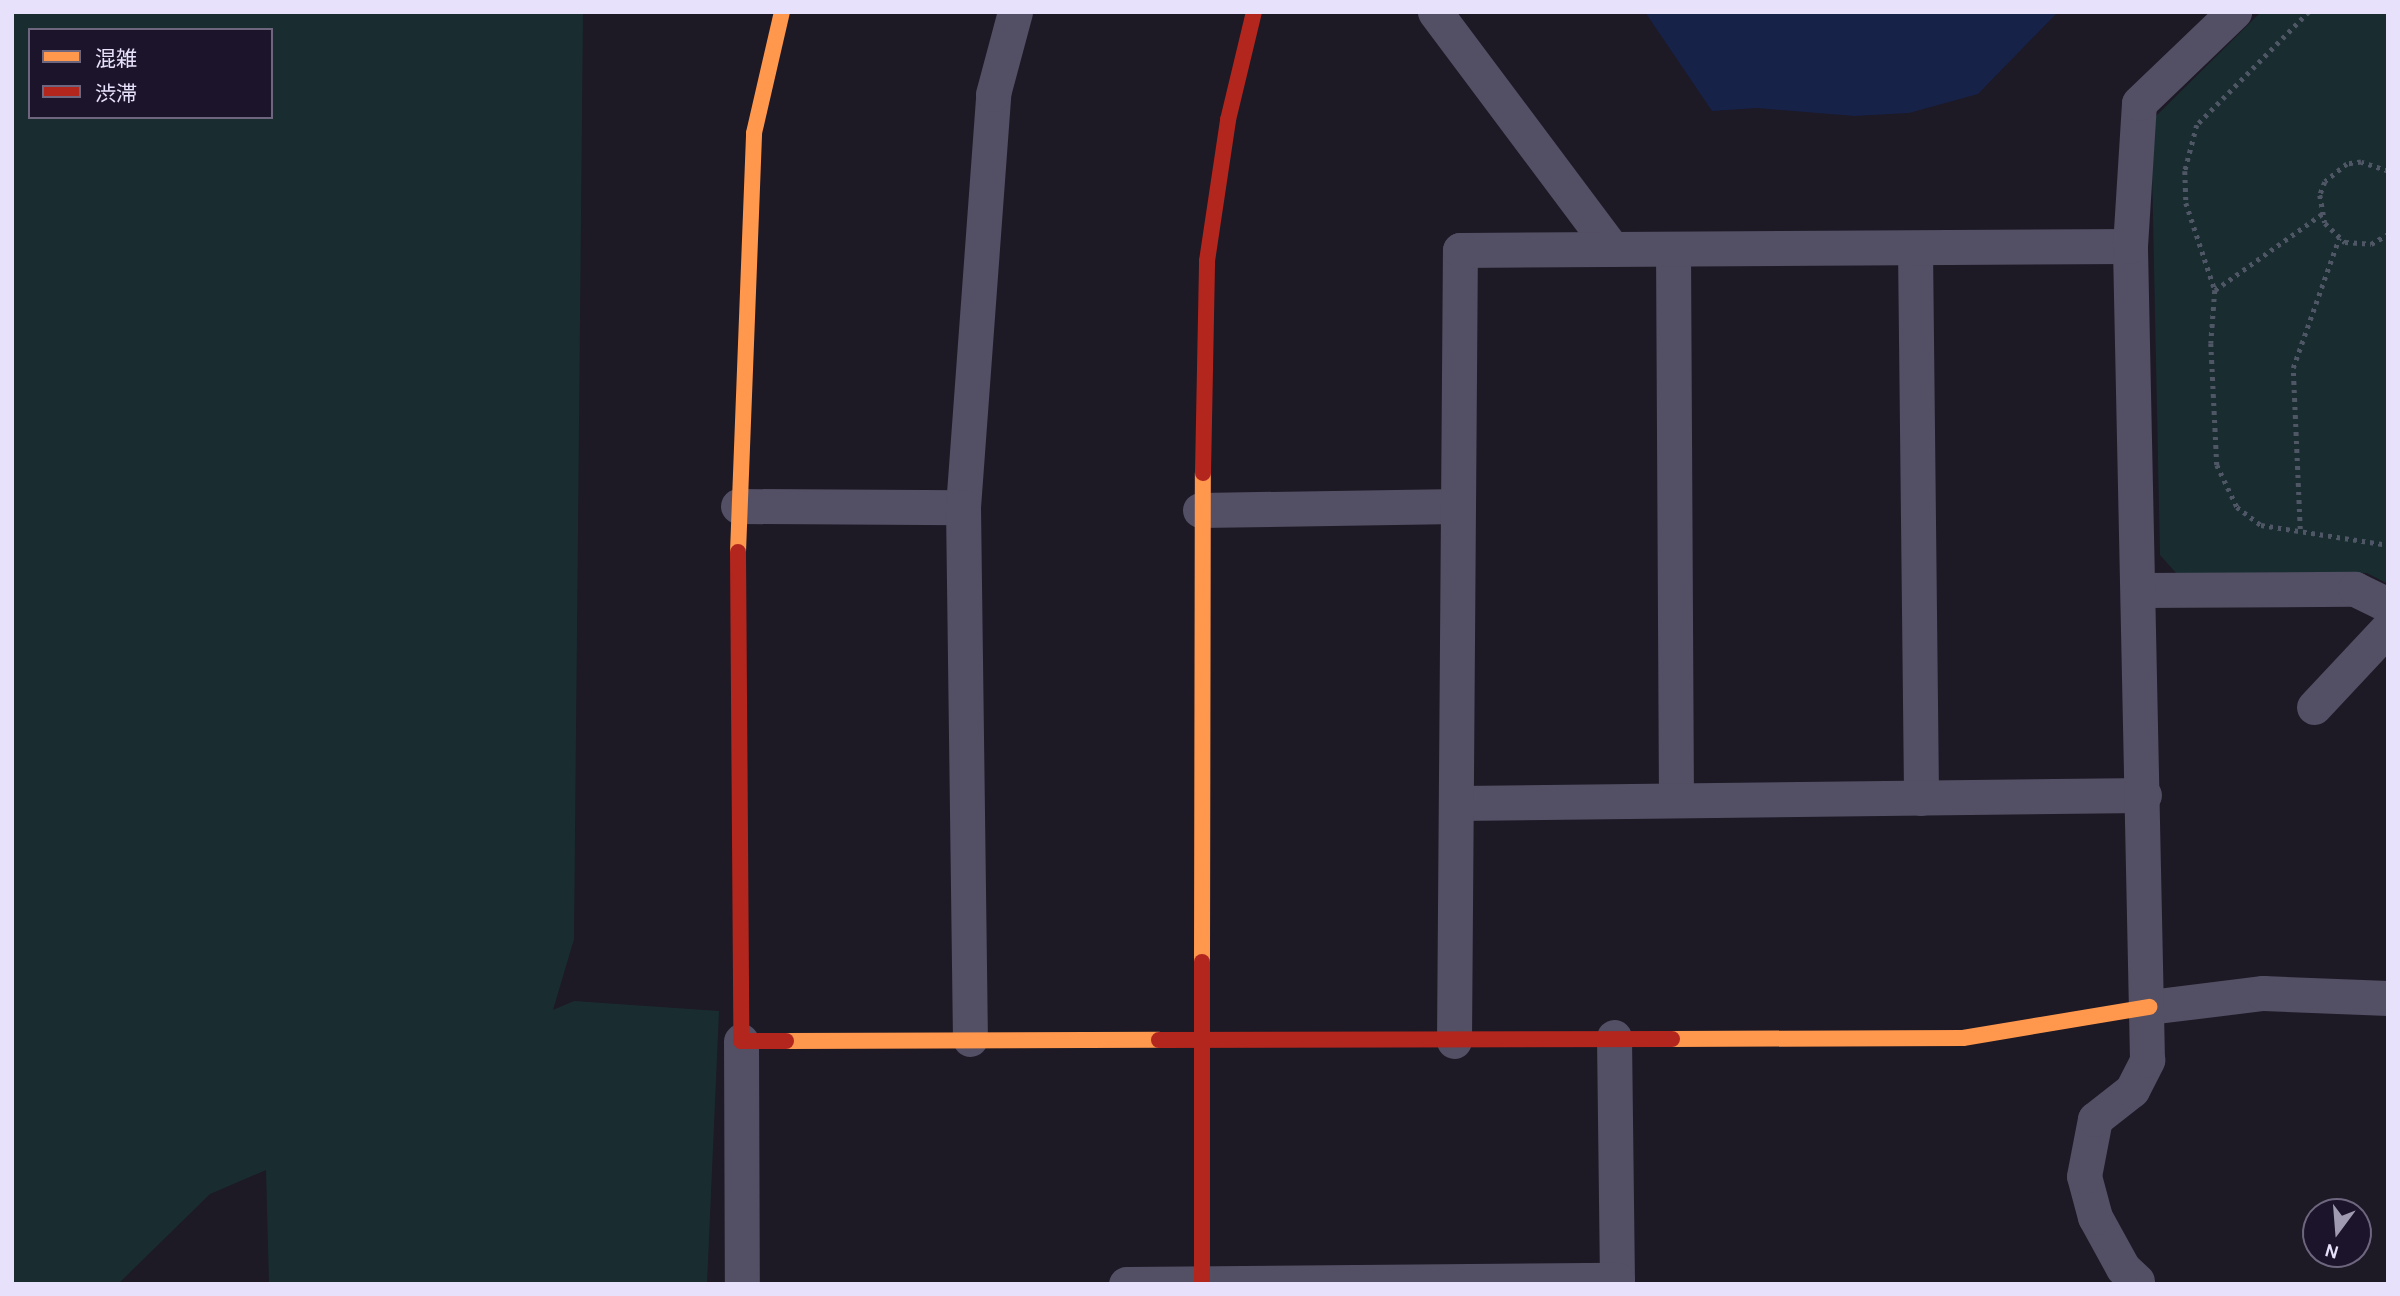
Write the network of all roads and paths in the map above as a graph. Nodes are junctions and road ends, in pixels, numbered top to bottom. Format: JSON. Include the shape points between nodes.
{"nodes":[{"id":1,"x":782,"y":12,"type":"edge"},
{"id":2,"x":1015,"y":12,"type":"edge"},
{"id":3,"x":1254,"y":12,"type":"edge"},
{"id":4,"x":1435,"y":12,"type":"edge"},
{"id":5,"x":2234,"y":12,"type":"edge"},
{"id":6,"x":2309,"y":12,"type":"edge"},
{"id":7,"x":2388,"y":171,"type":"edge"},
{"id":8,"x":2322,"y":215,"type":"junction"},
{"id":9,"x":2388,"y":234,"type":"edge"},
{"id":10,"x":2339,"y":238,"type":"junction"},
{"id":11,"x":2130,"y":246,"type":"junction"},
{"id":12,"x":1914,"y":247,"type":"junction"},
{"id":13,"x":1673,"y":248,"type":"junction"},
{"id":14,"x":1612,"y":249,"type":"junction"},
{"id":15,"x":2215,"y":290,"type":"junction"},
{"id":16,"x":738,"y":506,"type":"junction"},
{"id":17,"x":1458,"y":506,"type":"junction"},
{"id":18,"x":963,"y":507,"type":"junction"},
{"id":19,"x":1200,"y":510,"type":"junction"},
{"id":20,"x":2300,"y":529,"type":"junction"},
{"id":21,"x":2388,"y":545,"type":"edge"},
{"id":22,"x":2139,"y":590,"type":"junction"},
{"id":23,"x":2388,"y":605,"type":"edge"},
{"id":24,"x":2388,"y":628,"type":"edge"},
{"id":25,"x":2314,"y":707,"type":"dead end"},
{"id":26,"x":2144,"y":795,"type":"junction"},
{"id":27,"x":1921,"y":797,"type":"junction"},
{"id":28,"x":1676,"y":800,"type":"junction"},
{"id":29,"x":1459,"y":803,"type":"junction"},
{"id":30,"x":2388,"y":998,"type":"edge"},
{"id":31,"x":2149,"y":1007,"type":"junction"},
{"id":32,"x":1200,"y":1037,"type":"junction"},
{"id":33,"x":1614,"y":1037,"type":"junction"},
{"id":34,"x":970,"y":1039,"type":"junction"},
{"id":35,"x":741,"y":1041,"type":"junction"},
{"id":36,"x":1454,"y":1041,"type":"junction"},
{"id":37,"x":2137,"y":1281,"type":"dead end"},
{"id":38,"x":1617,"y":1282,"type":"edge"},
{"id":39,"x":1202,"y":1283,"type":"edge"},
{"id":40,"x":742,"y":1284,"type":"edge"},
{"id":41,"x":1126,"y":1284,"type":"edge"}],
"edges":[{"from":1,"to":16,"type":"street","via":[[754,133]]},
{"from":2,"to":18,"type":"street","via":[[993,94]]},
{"from":3,"to":19,"type":"street","via":[[1228,120],[1207,261]]},
{"from":4,"to":14,"type":"street"},
{"from":5,"to":11,"type":"street","via":[[2139,103]]},
{"from":6,"to":15,"type":"path","via":[[2197,125],[2185,171],[2186,203]]},
{"from":7,"to":8,"type":"path","via":[[2361,162],[2335,171],[2320,195]]},
{"from":8,"to":10,"type":"path"},
{"from":8,"to":15,"type":"path"},
{"from":9,"to":10,"type":"path","via":[[2358,245]]},
{"from":10,"to":20,"type":"path","via":[[2293,368]]},
{"from":11,"to":12,"type":"street"},
{"from":11,"to":22,"type":"street"},
{"from":12,"to":13,"type":"street"},
{"from":12,"to":27,"type":"street"},
{"from":13,"to":14,"type":"street"},
{"from":13,"to":28,"type":"street"},
{"from":14,"to":17,"type":"street","via":[[1460,250]]},
{"from":15,"to":20,"type":"path","via":[[2211,343],[2217,465],[2237,507],[2261,525]]},
{"from":16,"to":18,"type":"street"},
{"from":16,"to":35,"type":"street"},
{"from":17,"to":19,"type":"street"},
{"from":17,"to":29,"type":"street"},
{"from":18,"to":34,"type":"street"},
{"from":19,"to":32,"type":"street"},
{"from":20,"to":21,"type":"path"},
{"from":22,"to":23,"type":"street","via":[[2355,589]]},
{"from":22,"to":26,"type":"street"},
{"from":24,"to":25,"type":"street"},
{"from":26,"to":27,"type":"street"},
{"from":26,"to":31,"type":"street"},
{"from":27,"to":28,"type":"street"},
{"from":28,"to":29,"type":"street"},
{"from":29,"to":36,"type":"street"},
{"from":30,"to":31,"type":"street","via":[[2263,993]]},
{"from":31,"to":33,"type":"street","via":[[1963,1038]]},
{"from":31,"to":37,"type":"street","via":[[2147,1060],[2132,1090],[2095,1119],[2084,1175],[2095,1216],[2123,1268]]},
{"from":32,"to":34,"type":"street"},
{"from":32,"to":36,"type":"street"},
{"from":32,"to":39,"type":"street"},
{"from":33,"to":36,"type":"street"},
{"from":33,"to":38,"type":"street"},
{"from":34,"to":35,"type":"street"},
{"from":35,"to":40,"type":"street"},
{"from":38,"to":39,"type":"street"},
{"from":39,"to":41,"type":"street"}]}
